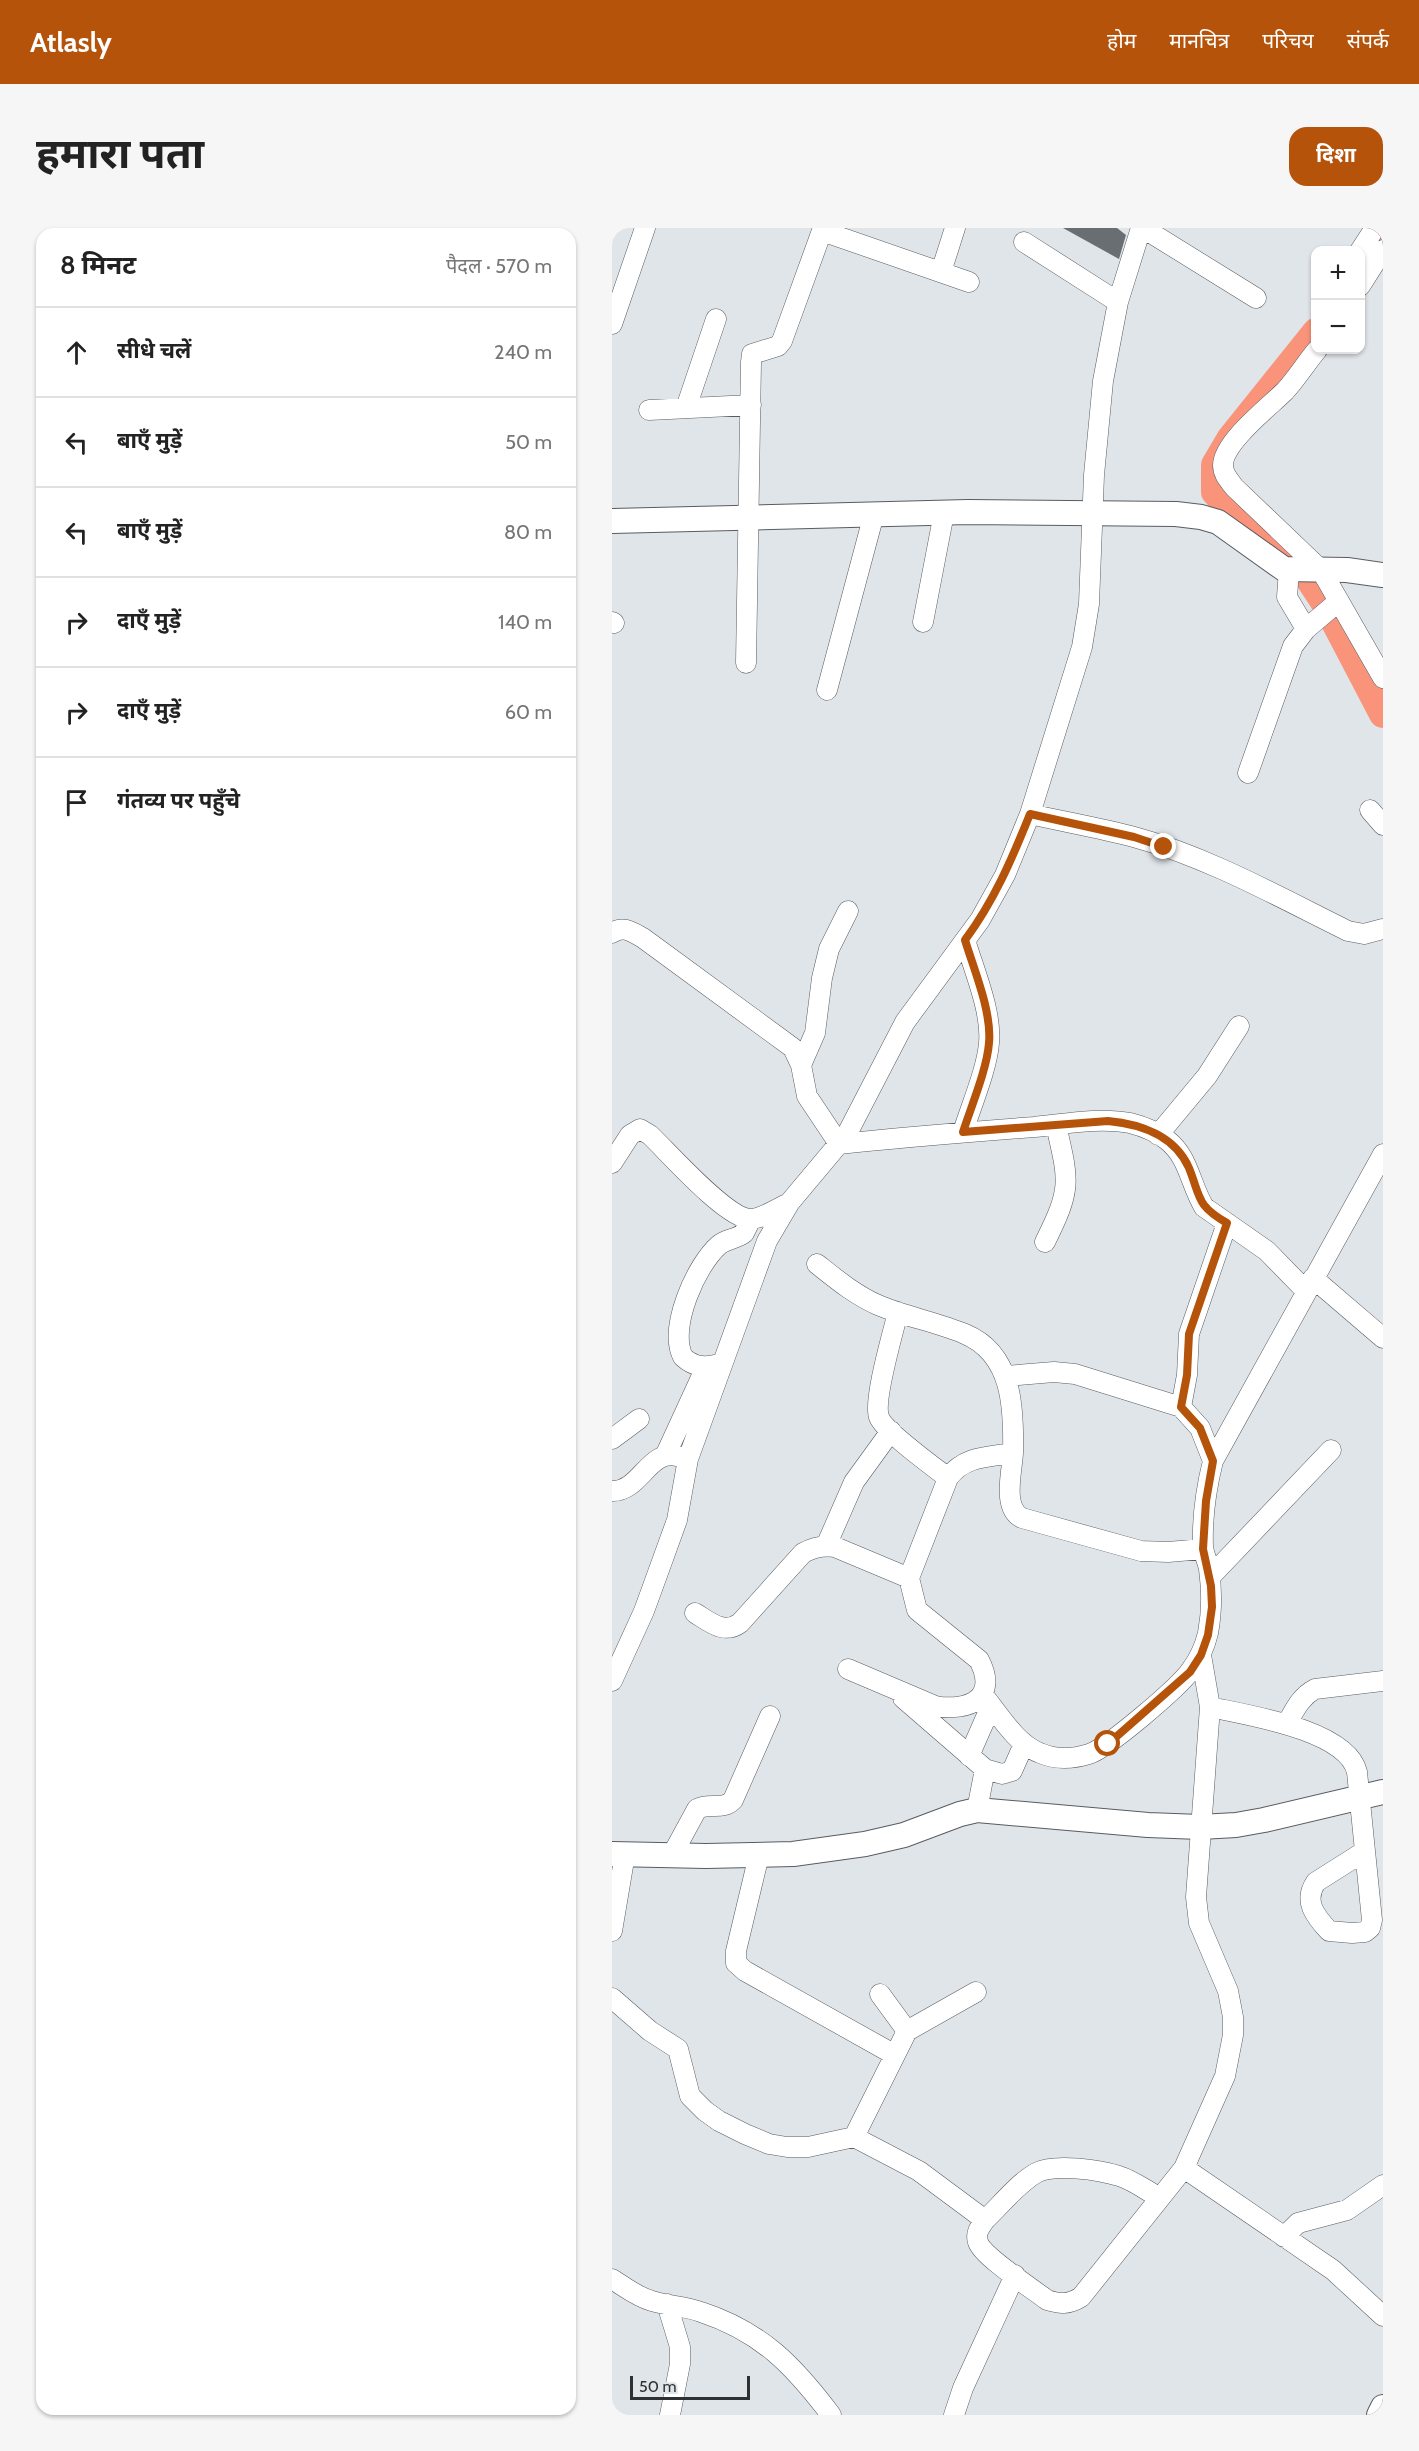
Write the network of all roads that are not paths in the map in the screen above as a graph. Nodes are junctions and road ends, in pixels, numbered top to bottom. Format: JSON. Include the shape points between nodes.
{"nodes":[{"id":1,"x":645,"y":228,"type":"edge"},
{"id":2,"x":955,"y":228,"type":"edge"},
{"id":3,"x":1142,"y":228,"type":"edge"},
{"id":4,"x":1375,"y":228,"type":"edge"},
{"id":5,"x":823,"y":230,"type":"edge"},
{"id":6,"x":1024,"y":242,"type":"dead end"},
{"id":7,"x":1363,"y":246,"type":"edge"},
{"id":8,"x":1383,"y":250,"type":"edge"},
{"id":9,"x":941,"y":272,"type":"junction"},
{"id":10,"x":1365,"y":278,"type":"edge"},
{"id":11,"x":969,"y":282,"type":"dead end"},
{"id":12,"x":1256,"y":298,"type":"dead end"},
{"id":13,"x":1118,"y":302,"type":"junction"},
{"id":14,"x":716,"y":319,"type":"dead end"},
{"id":15,"x":612,"y":324,"type":"edge"},
{"id":16,"x":1314,"y":354,"type":"edge"},
{"id":17,"x":751,"y":405,"type":"junction"},
{"id":18,"x":686,"y":408,"type":"junction"},
{"id":19,"x":649,"y":410,"type":"dead end"},
{"id":20,"x":1094,"y":512,"type":"junction"},
{"id":21,"x":944,"y":513,"type":"junction"},
{"id":22,"x":874,"y":514,"type":"junction"},
{"id":23,"x":747,"y":517,"type":"junction"},
{"id":24,"x":612,"y":521,"type":"edge"},
{"id":25,"x":1304,"y":570,"type":"junction"},
{"id":26,"x":1383,"y":574,"type":"edge"},
{"id":27,"x":1332,"y":606,"type":"junction"},
{"id":28,"x":923,"y":622,"type":"dead end"},
{"id":29,"x":1306,"y":629,"type":"junction"},
{"id":30,"x":746,"y":663,"type":"dead end"},
{"id":31,"x":1383,"y":678,"type":"edge"},
{"id":32,"x":826,"y":690,"type":"dead end"},
{"id":33,"x":1248,"y":773,"type":"dead end"},
{"id":34,"x":1370,"y":810,"type":"dead end"},
{"id":35,"x":1030,"y":814,"type":"junction"},
{"id":36,"x":1383,"y":825,"type":"edge"},
{"id":37,"x":848,"y":911,"type":"dead end"},
{"id":38,"x":1383,"y":929,"type":"edge"},
{"id":39,"x":612,"y":933,"type":"edge"},
{"id":40,"x":965,"y":940,"type":"junction"},
{"id":41,"x":1239,"y":1026,"type":"dead end"},
{"id":42,"x":801,"y":1065,"type":"junction"},
{"id":43,"x":1056,"y":1125,"type":"junction"},
{"id":44,"x":963,"y":1132,"type":"junction"},
{"id":45,"x":1158,"y":1135,"type":"junction"},
{"id":46,"x":838,"y":1144,"type":"junction"},
{"id":47,"x":1383,"y":1154,"type":"edge"},
{"id":48,"x":612,"y":1163,"type":"edge"},
{"id":49,"x":790,"y":1202,"type":"junction"},
{"id":50,"x":751,"y":1219,"type":"junction"},
{"id":51,"x":1227,"y":1223,"type":"junction"},
{"id":52,"x":1045,"y":1242,"type":"dead end"},
{"id":53,"x":817,"y":1264,"type":"dead end"},
{"id":54,"x":1310,"y":1284,"type":"junction"},
{"id":55,"x":898,"y":1312,"type":"junction"},
{"id":56,"x":1383,"y":1338,"type":"edge"},
{"id":57,"x":714,"y":1365,"type":"junction"},
{"id":58,"x":1005,"y":1376,"type":"junction"},
{"id":59,"x":1181,"y":1407,"type":"junction"},
{"id":60,"x":639,"y":1419,"type":"dead end"},
{"id":61,"x":891,"y":1431,"type":"junction"},
{"id":62,"x":612,"y":1439,"type":"edge"},
{"id":63,"x":1331,"y":1450,"type":"dead end"},
{"id":64,"x":1013,"y":1453,"type":"junction"},
{"id":65,"x":666,"y":1454,"type":"junction"},
{"id":66,"x":688,"y":1459,"type":"junction"},
{"id":67,"x":1213,"y":1461,"type":"junction"},
{"id":68,"x":948,"y":1479,"type":"junction"},
{"id":69,"x":612,"y":1491,"type":"edge"},
{"id":70,"x":826,"y":1546,"type":"junction"},
{"id":71,"x":1203,"y":1549,"type":"junction"},
{"id":72,"x":1210,"y":1577,"type":"junction"},
{"id":73,"x":909,"y":1578,"type":"junction"},
{"id":74,"x":695,"y":1613,"type":"dead end"},
{"id":75,"x":1201,"y":1655,"type":"junction"},
{"id":76,"x":848,"y":1670,"type":"dead end"},
{"id":77,"x":612,"y":1681,"type":"edge"},
{"id":78,"x":1383,"y":1681,"type":"edge"},
{"id":79,"x":987,"y":1700,"type":"junction"},
{"id":80,"x":1210,"y":1707,"type":"junction"},
{"id":81,"x":923,"y":1708,"type":"junction"},
{"id":82,"x":770,"y":1716,"type":"dead end"},
{"id":83,"x":1287,"y":1723,"type":"junction"},
{"id":84,"x":1024,"y":1743,"type":"junction"},
{"id":85,"x":969,"y":1756,"type":"junction"},
{"id":86,"x":985,"y":1769,"type":"junction"},
{"id":87,"x":1383,"y":1792,"type":"edge"},
{"id":88,"x":1360,"y":1797,"type":"junction"},
{"id":89,"x":977,"y":1810,"type":"junction"},
{"id":90,"x":1200,"y":1827,"type":"junction"},
{"id":91,"x":1365,"y":1851,"type":"dead end"},
{"id":92,"x":619,"y":1854,"type":"edge"},
{"id":93,"x":759,"y":1855,"type":"junction"},
{"id":94,"x":672,"y":1856,"type":"junction"},
{"id":95,"x":612,"y":1931,"type":"edge"},
{"id":96,"x":976,"y":1992,"type":"dead end"},
{"id":97,"x":880,"y":1994,"type":"dead end"},
{"id":98,"x":612,"y":1998,"type":"edge"},
{"id":99,"x":907,"y":2031,"type":"junction"},
{"id":100,"x":895,"y":2055,"type":"junction"},
{"id":101,"x":854,"y":2137,"type":"junction"},
{"id":102,"x":1184,"y":2168,"type":"junction"},
{"id":103,"x":1383,"y":2185,"type":"edge"},
{"id":104,"x":1160,"y":2198,"type":"junction"},
{"id":105,"x":985,"y":2220,"type":"junction"},
{"id":106,"x":1284,"y":2237,"type":"junction"},
{"id":107,"x":1015,"y":2275,"type":"junction"},
{"id":108,"x":612,"y":2279,"type":"edge"},
{"id":109,"x":667,"y":2304,"type":"junction"},
{"id":110,"x":1383,"y":2316,"type":"edge"},
{"id":111,"x":1383,"y":2407,"type":"edge"},
{"id":112,"x":670,"y":2415,"type":"edge"},
{"id":113,"x":831,"y":2415,"type":"edge"},
{"id":114,"x":954,"y":2415,"type":"edge"},
{"id":115,"x":1380,"y":2415,"type":"edge"}],
"edges":[{"from":1,"to":15,"type":"street"},
{"from":2,"to":9,"type":"street"},
{"from":3,"to":12,"type":"street"},
{"from":3,"to":13,"type":"street"},
{"from":4,"to":7,"type":"street"},
{"from":5,"to":9,"type":"street"},
{"from":5,"to":17,"type":"street","via":[[782,341],[752,354]]},
{"from":6,"to":13,"type":"street"},
{"from":8,"to":10,"type":"street"},
{"from":9,"to":11,"type":"street"},
{"from":13,"to":20,"type":"street","via":[[1103,381]]},
{"from":14,"to":18,"type":"street"},
{"from":16,"to":25,"type":"street","via":[[1231,445],[1223,466],[1234,487]]},
{"from":17,"to":18,"type":"street"},
{"from":17,"to":23,"type":"street"},
{"from":18,"to":19,"type":"street"},
{"from":20,"to":21,"type":"street"},
{"from":20,"to":25,"type":"street","via":[[1201,517],[1218,522],[1273,562]]},
{"from":20,"to":35,"type":"street","via":[[1089,604],[1082,646]]},
{"from":21,"to":22,"type":"street"},
{"from":21,"to":28,"type":"street"},
{"from":22,"to":23,"type":"street"},
{"from":22,"to":32,"type":"street"},
{"from":23,"to":24,"type":"street"},
{"from":23,"to":30,"type":"street"},
{"from":25,"to":26,"type":"street"},
{"from":25,"to":27,"type":"street"},
{"from":25,"to":29,"type":"street","via":[[1287,597]]},
{"from":27,"to":29,"type":"street"},
{"from":27,"to":31,"type":"street"},
{"from":29,"to":33,"type":"street","via":[[1287,657]]},
{"from":34,"to":36,"type":"street"},
{"from":35,"to":38,"type":"street","via":[[1164,847],[1348,931],[1364,934]]},
{"from":35,"to":40,"type":"street","via":[[1005,875]]},
{"from":37,"to":42,"type":"street","via":[[829,949],[814,1033]]},
{"from":39,"to":42,"type":"street","via":[[626,929],[643,938],[785,1041]]},
{"from":40,"to":44,"type":"street","via":[[989,1034],[985,1061]]},
{"from":40,"to":46,"type":"street","via":[[905,1022],[847,1134]]},
{"from":41,"to":45,"type":"street","via":[[1207,1076]]},
{"from":42,"to":46,"type":"street","via":[[807,1096]]},
{"from":43,"to":44,"type":"street"},
{"from":43,"to":45,"type":"street","via":[[1129,1123]]},
{"from":43,"to":52,"type":"street","via":[[1065,1163],[1066,1194]]},
{"from":44,"to":46,"type":"street"},
{"from":45,"to":51,"type":"street","via":[[1179,1151],[1204,1207]]},
{"from":46,"to":49,"type":"street"},
{"from":47,"to":54,"type":"street"},
{"from":48,"to":50,"type":"street","via":[[630,1135],[640,1129],[645,1131],[721,1203]]},
{"from":49,"to":50,"type":"street"},
{"from":49,"to":57,"type":"street","via":[[767,1241]]},
{"from":50,"to":57,"type":"street","via":[[744,1233],[722,1243],[700,1269],[680,1323],[680,1351],[689,1362]]},
{"from":51,"to":54,"type":"street"},
{"from":51,"to":59,"type":"street","via":[[1189,1334]]},
{"from":53,"to":55,"type":"street","via":[[864,1299]]},
{"from":54,"to":56,"type":"street"},
{"from":54,"to":67,"type":"street"},
{"from":55,"to":58,"type":"street","via":[[982,1343]]},
{"from":55,"to":61,"type":"street","via":[[878,1401],[879,1418]]},
{"from":57,"to":65,"type":"street"},
{"from":57,"to":66,"type":"street"},
{"from":58,"to":59,"type":"street","via":[[1075,1374]]},
{"from":58,"to":64,"type":"street","via":[[1014,1422]]},
{"from":59,"to":67,"type":"street","via":[[1200,1428]]},
{"from":60,"to":62,"type":"street"},
{"from":61,"to":68,"type":"street"},
{"from":61,"to":70,"type":"street","via":[[854,1482]]},
{"from":63,"to":72,"type":"street"},
{"from":64,"to":68,"type":"street","via":[[964,1462]]},
{"from":64,"to":71,"type":"street","via":[[1010,1505],[1014,1514],[1141,1551]]},
{"from":65,"to":66,"type":"street"},
{"from":65,"to":69,"type":"street","via":[[630,1486]]},
{"from":66,"to":77,"type":"street","via":[[677,1520],[644,1611]]},
{"from":67,"to":71,"type":"street"},
{"from":68,"to":73,"type":"street"},
{"from":70,"to":73,"type":"street"},
{"from":70,"to":74,"type":"street","via":[[803,1553],[732,1629]]},
{"from":71,"to":72,"type":"street"},
{"from":72,"to":75,"type":"street","via":[[1212,1607]]},
{"from":73,"to":79,"type":"street","via":[[917,1610],[979,1660],[985,1672]]},
{"from":75,"to":80,"type":"street"},
{"from":75,"to":84,"type":"street","via":[[1174,1687],[1108,1744],[1091,1753],[1054,1757]]},
{"from":76,"to":81,"type":"street","via":[[890,1687]]},
{"from":78,"to":83,"type":"street","via":[[1315,1689],[1300,1701]]},
{"from":79,"to":81,"type":"street","via":[[963,1707]]},
{"from":79,"to":84,"type":"street"},
{"from":79,"to":85,"type":"street"},
{"from":80,"to":83,"type":"street"},
{"from":80,"to":90,"type":"street"},
{"from":81,"to":85,"type":"street"},
{"from":82,"to":94,"type":"street","via":[[732,1800],[724,1806],[697,1809]]},
{"from":83,"to":88,"type":"street","via":[[1347,1753],[1355,1762]]},
{"from":84,"to":86,"type":"street","via":[[1012,1771],[1002,1774]]},
{"from":85,"to":86,"type":"street"},
{"from":86,"to":89,"type":"street"},
{"from":87,"to":88,"type":"street"},
{"from":88,"to":90,"type":"street","via":[[1264,1820]]},
{"from":88,"to":91,"type":"street"},
{"from":89,"to":90,"type":"street"},
{"from":89,"to":93,"type":"street","via":[[865,1844]]},
{"from":90,"to":102,"type":"street","via":[[1196,1897],[1199,1923],[1228,1991],[1233,2035],[1225,2076]]},
{"from":92,"to":94,"type":"street"},
{"from":92,"to":95,"type":"street"},
{"from":93,"to":94,"type":"street"},
{"from":93,"to":100,"type":"street","via":[[735,1964]]},
{"from":96,"to":99,"type":"street"},
{"from":97,"to":99,"type":"street"},
{"from":98,"to":101,"type":"street","via":[[678,2049],[690,2096],[719,2121],[744,2134],[788,2147]]},
{"from":99,"to":100,"type":"street"},
{"from":100,"to":101,"type":"street"},
{"from":101,"to":105,"type":"street","via":[[919,2171]]},
{"from":102,"to":104,"type":"street"},
{"from":102,"to":106,"type":"street"},
{"from":103,"to":106,"type":"street","via":[[1347,2210],[1298,2223]]},
{"from":104,"to":105,"type":"street","via":[[1120,2176],[1073,2168],[1043,2170]]},
{"from":104,"to":107,"type":"street","via":[[1081,2297],[1072,2303],[1047,2300]]},
{"from":105,"to":107,"type":"street","via":[[979,2228],[978,2242],[984,2252]]},
{"from":106,"to":110,"type":"street","via":[[1333,2270]]},
{"from":107,"to":114,"type":"street"},
{"from":108,"to":109,"type":"street","via":[[637,2295]]},
{"from":109,"to":112,"type":"street","via":[[680,2347]]},
{"from":109,"to":113,"type":"street","via":[[701,2312],[747,2331],[802,2377]]},
{"from":111,"to":115,"type":"street"}]}
